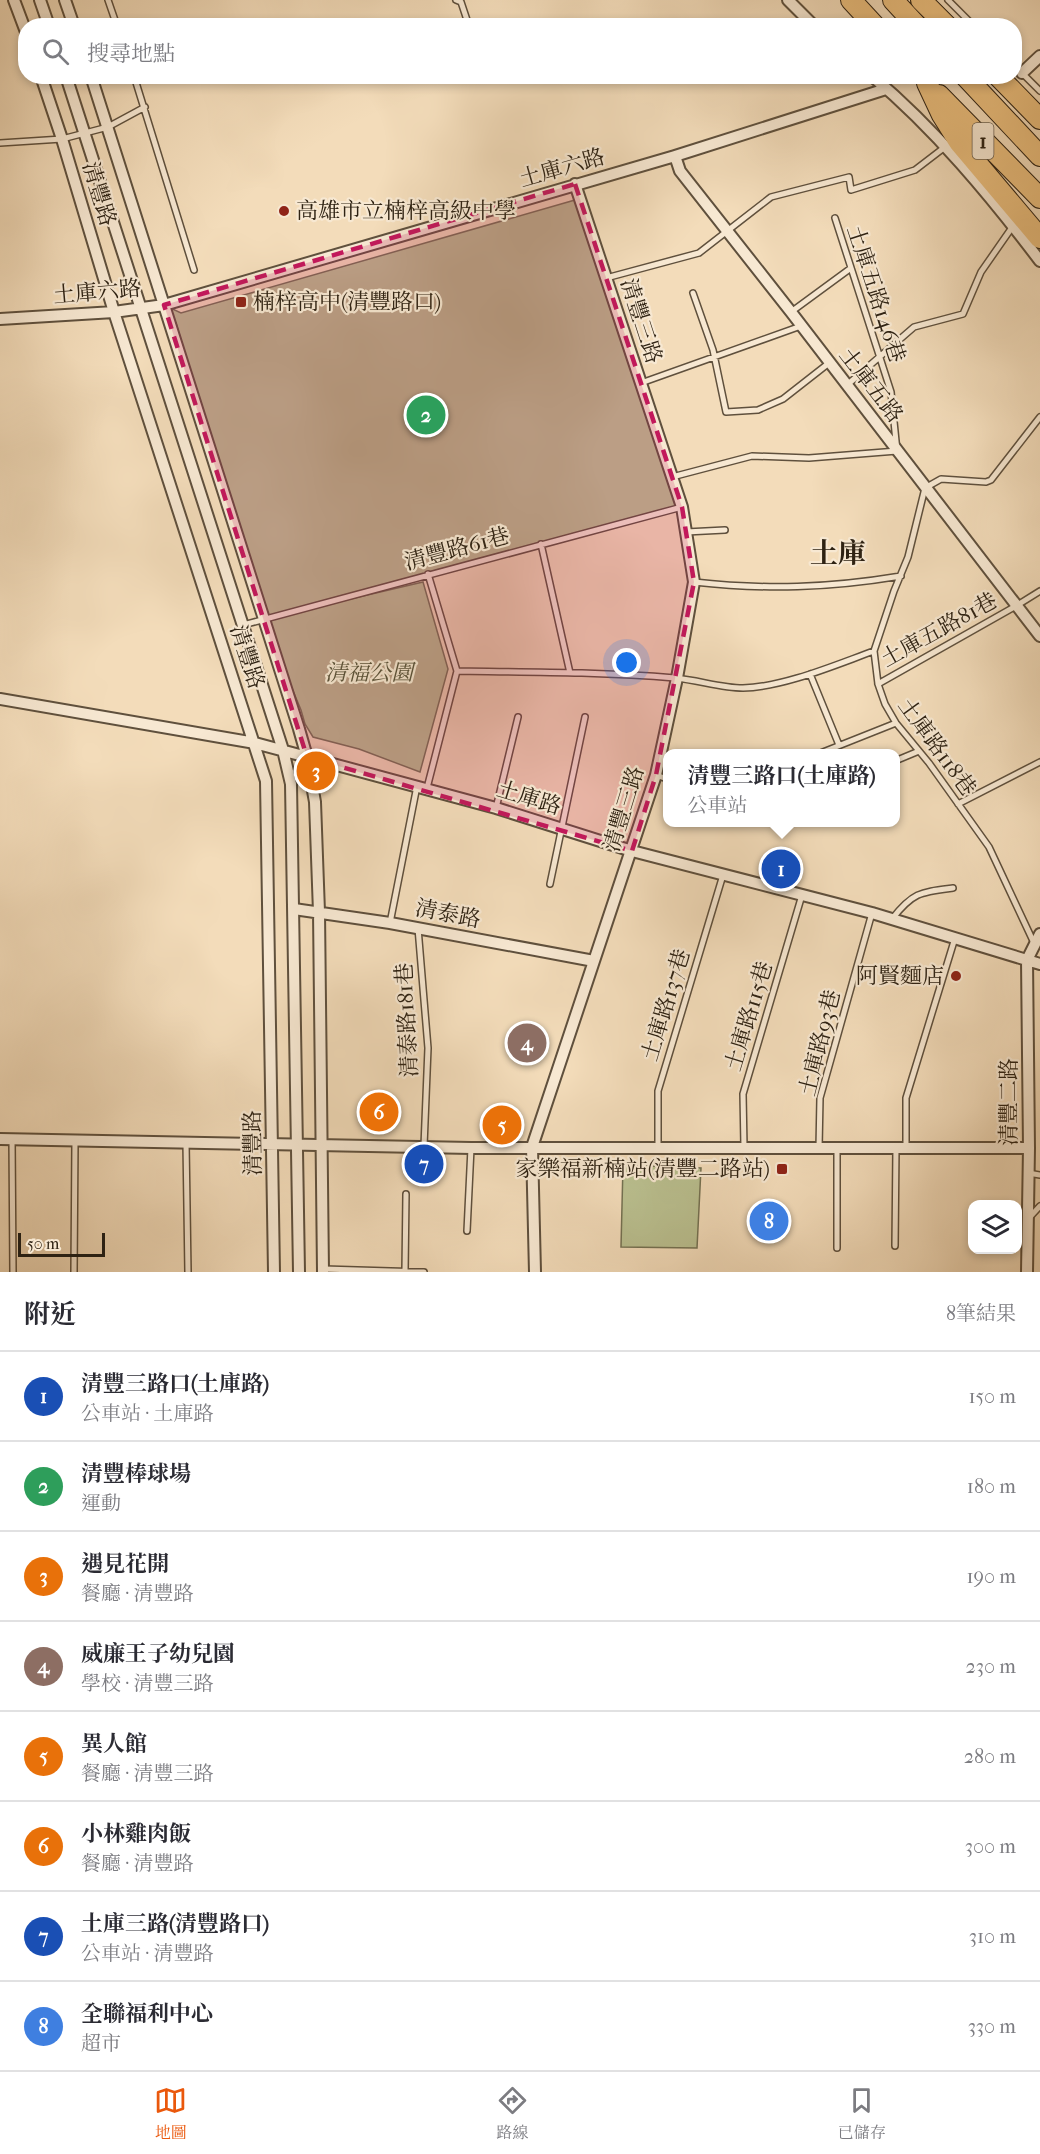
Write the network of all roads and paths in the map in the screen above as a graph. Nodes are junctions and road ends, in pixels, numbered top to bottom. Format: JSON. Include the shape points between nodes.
{"nodes":[{"id":1,"x":14,"y":0,"type":"edge"},
{"id":2,"x":40,"y":0,"type":"edge"},
{"id":3,"x":65,"y":0,"type":"edge"},
{"id":4,"x":108,"y":0,"type":"edge"},
{"id":5,"x":456,"y":0,"type":"edge"},
{"id":6,"x":788,"y":0,"type":"edge"},
{"id":7,"x":851,"y":0,"type":"edge"},
{"id":8,"x":893,"y":0,"type":"edge"},
{"id":9,"x":921,"y":0,"type":"edge"},
{"id":10,"x":948,"y":0,"type":"edge"},
{"id":11,"x":21,"y":18,"type":"edge"},
{"id":12,"x":46,"y":18,"type":"edge"},
{"id":13,"x":71,"y":18,"type":"edge"},
{"id":14,"x":114,"y":18,"type":"edge"},
{"id":15,"x":466,"y":18,"type":"edge"},
{"id":16,"x":806,"y":18,"type":"edge"},
{"id":17,"x":868,"y":18,"type":"edge"},
{"id":18,"x":910,"y":18,"type":"edge"},
{"id":19,"x":939,"y":18,"type":"edge"},
{"id":20,"x":966,"y":18,"type":"edge"},
{"id":21,"x":1040,"y":56,"type":"edge"},
{"id":22,"x":1022,"y":67,"type":"edge"},
{"id":23,"x":1022,"y":73,"type":"edge"},
{"id":24,"x":44,"y":84,"type":"edge"},
{"id":25,"x":69,"y":84,"type":"edge"},
{"id":26,"x":94,"y":84,"type":"edge"},
{"id":27,"x":137,"y":84,"type":"edge"},
{"id":28,"x":881,"y":84,"type":"edge"},
{"id":29,"x":926,"y":84,"type":"edge"},
{"id":30,"x":928,"y":84,"type":"edge"},
{"id":31,"x":972,"y":84,"type":"edge"},
{"id":32,"x":1006,"y":84,"type":"edge"},
{"id":33,"x":886,"y":89,"type":"junction"},
{"id":34,"x":1040,"y":91,"type":"edge"},
{"id":35,"x":145,"y":107,"type":"junction"},
{"id":36,"x":1040,"y":119,"type":"edge"},
{"id":37,"x":108,"y":126,"type":"junction"},
{"id":38,"x":85,"y":133,"type":"junction"},
{"id":39,"x":62,"y":139,"type":"junction"},
{"id":40,"x":0,"y":143,"type":"edge"},
{"id":41,"x":945,"y":147,"type":"junction"},
{"id":42,"x":675,"y":156,"type":"junction"},
{"id":43,"x":1040,"y":156,"type":"edge"},
{"id":44,"x":575,"y":184,"type":"junction"},
{"id":45,"x":1040,"y":198,"type":"edge"},
{"id":46,"x":835,"y":218,"type":"dead end"},
{"id":47,"x":1013,"y":226,"type":"junction"},
{"id":48,"x":727,"y":231,"type":"junction"},
{"id":49,"x":1040,"y":238,"type":"edge"},
{"id":50,"x":1040,"y":261,"type":"edge"},
{"id":51,"x":851,"y":268,"type":"junction"},
{"id":52,"x":194,"y":270,"type":"dead end"},
{"id":53,"x":606,"y":278,"type":"junction"},
{"id":54,"x":693,"y":293,"type":"dead end"},
{"id":55,"x":164,"y":305,"type":"junction"},
{"id":56,"x":139,"y":308,"type":"junction"},
{"id":57,"x":114,"y":312,"type":"junction"},
{"id":58,"x":791,"y":312,"type":"junction"},
{"id":59,"x":0,"y":319,"type":"edge"},
{"id":60,"x":801,"y":326,"type":"junction"},
{"id":61,"x":714,"y":357,"type":"junction"},
{"id":62,"x":879,"y":358,"type":"junction"},
{"id":63,"x":830,"y":363,"type":"junction"},
{"id":64,"x":640,"y":382,"type":"junction"},
{"id":65,"x":847,"y":386,"type":"junction"},
{"id":66,"x":1040,"y":417,"type":"edge"},
{"id":67,"x":897,"y":451,"type":"junction"},
{"id":68,"x":672,"y":477,"type":"junction"},
{"id":69,"x":925,"y":488,"type":"junction"},
{"id":70,"x":682,"y":507,"type":"junction"},
{"id":71,"x":725,"y":530,"type":"dead end"},
{"id":72,"x":686,"y":532,"type":"junction"},
{"id":73,"x":541,"y":544,"type":"junction"},
{"id":74,"x":428,"y":574,"type":"junction"},
{"id":75,"x":901,"y":576,"type":"junction"},
{"id":76,"x":694,"y":582,"type":"junction"},
{"id":77,"x":1040,"y":591,"type":"edge"},
{"id":78,"x":1016,"y":606,"type":"junction"},
{"id":79,"x":263,"y":619,"type":"junction"},
{"id":80,"x":242,"y":625,"type":"junction"},
{"id":81,"x":1040,"y":636,"type":"edge"},
{"id":82,"x":874,"y":651,"type":"junction"},
{"id":83,"x":457,"y":671,"type":"junction"},
{"id":84,"x":570,"y":673,"type":"junction"},
{"id":85,"x":810,"y":674,"type":"junction"},
{"id":86,"x":677,"y":678,"type":"junction"},
{"id":87,"x":878,"y":684,"type":"junction"},
{"id":88,"x":0,"y":699,"type":"edge"},
{"id":89,"x":518,"y":717,"type":"dead end"},
{"id":90,"x":585,"y":717,"type":"dead end"},
{"id":91,"x":896,"y":723,"type":"junction"},
{"id":92,"x":255,"y":743,"type":"junction"},
{"id":93,"x":839,"y":746,"type":"junction"},
{"id":94,"x":830,"y":749,"type":"edge"},
{"id":95,"x":283,"y":750,"type":"junction"},
{"id":96,"x":919,"y":751,"type":"junction"},
{"id":97,"x":308,"y":756,"type":"junction"},
{"id":98,"x":900,"y":759,"type":"edge"},
{"id":99,"x":1040,"y":762,"type":"edge"},
{"id":100,"x":656,"y":775,"type":"junction"},
{"id":101,"x":663,"y":778,"type":"edge"},
{"id":102,"x":422,"y":787,"type":"junction"},
{"id":103,"x":958,"y":804,"type":"junction"},
{"id":104,"x":496,"y":807,"type":"junction"},
{"id":105,"x":562,"y":829,"type":"junction"},
{"id":106,"x":632,"y":851,"type":"junction"},
{"id":107,"x":723,"y":875,"type":"junction"},
{"id":108,"x":550,"y":884,"type":"dead end"},
{"id":109,"x":953,"y":888,"type":"dead end"},
{"id":110,"x":802,"y":896,"type":"junction"},
{"id":111,"x":294,"y":909,"type":"junction"},
{"id":112,"x":319,"y":912,"type":"junction"},
{"id":113,"x":872,"y":913,"type":"junction"},
{"id":114,"x":892,"y":919,"type":"junction"},
{"id":115,"x":390,"y":923,"type":"junction"},
{"id":116,"x":418,"y":928,"type":"junction"},
{"id":117,"x":1040,"y":934,"type":"edge"},
{"id":118,"x":955,"y":938,"type":"junction"},
{"id":119,"x":1035,"y":945,"type":"junction"},
{"id":120,"x":1027,"y":960,"type":"junction"},
{"id":121,"x":594,"y":961,"type":"junction"},
{"id":122,"x":1040,"y":964,"type":"edge"},
{"id":123,"x":0,"y":1139,"type":"edge"},
{"id":124,"x":12,"y":1139,"type":"junction"},
{"id":125,"x":75,"y":1141,"type":"junction"},
{"id":126,"x":186,"y":1143,"type":"junction"},
{"id":127,"x":272,"y":1144,"type":"junction"},
{"id":128,"x":297,"y":1144,"type":"junction"},
{"id":129,"x":321,"y":1145,"type":"junction"},
{"id":130,"x":424,"y":1146,"type":"junction"},
{"id":131,"x":532,"y":1147,"type":"junction"},
{"id":132,"x":658,"y":1147,"type":"junction"},
{"id":133,"x":744,"y":1147,"type":"junction"},
{"id":134,"x":471,"y":1148,"type":"junction"},
{"id":135,"x":819,"y":1148,"type":"junction"},
{"id":136,"x":837,"y":1148,"type":"junction"},
{"id":137,"x":901,"y":1148,"type":"junction"},
{"id":138,"x":1029,"y":1148,"type":"junction"},
{"id":139,"x":1028,"y":1173,"type":"junction"},
{"id":140,"x":1040,"y":1175,"type":"edge"},
{"id":141,"x":406,"y":1194,"type":"dead end"},
{"id":142,"x":1040,"y":1206,"type":"edge"},
{"id":143,"x":1028,"y":1219,"type":"junction"},
{"id":144,"x":467,"y":1231,"type":"dead end"},
{"id":145,"x":895,"y":1246,"type":"dead end"},
{"id":146,"x":837,"y":1248,"type":"dead end"},
{"id":147,"x":323,"y":1270,"type":"edge"},
{"id":148,"x":405,"y":1271,"type":"edge"},
{"id":149,"x":13,"y":1272,"type":"edge"},
{"id":150,"x":74,"y":1272,"type":"edge"},
{"id":151,"x":188,"y":1272,"type":"edge"},
{"id":152,"x":274,"y":1272,"type":"edge"},
{"id":153,"x":299,"y":1272,"type":"edge"},
{"id":154,"x":414,"y":1272,"type":"edge"},
{"id":155,"x":424,"y":1272,"type":"edge"},
{"id":156,"x":536,"y":1272,"type":"edge"},
{"id":157,"x":1027,"y":1272,"type":"edge"}],
"edges":[{"from":1,"to":11,"type":"street"},
{"from":2,"to":12,"type":"street"},
{"from":3,"to":13,"type":"street"},
{"from":4,"to":14,"type":"lane"},
{"from":5,"to":15,"type":"lane","via":[[461,2]]},
{"from":6,"to":16,"type":"street"},
{"from":7,"to":17,"type":"highway"},
{"from":8,"to":18,"type":"highway"},
{"from":9,"to":19,"type":"highway"},
{"from":10,"to":20,"type":"lane"},
{"from":21,"to":22,"type":"street"},
{"from":23,"to":34,"type":"lane"},
{"from":24,"to":39,"type":"street","name":"清豐路"},
{"from":25,"to":38,"type":"street","name":"清豐路"},
{"from":26,"to":37,"type":"street","name":"清豐路"},
{"from":27,"to":35,"type":"lane"},
{"from":28,"to":33,"type":"street"},
{"from":29,"to":49,"type":"highway","via":[[959,142]]},
{"from":30,"to":45,"type":"highway","number":"1"},
{"from":31,"to":43,"type":"highway","number":"1"},
{"from":32,"to":36,"type":"highway"},
{"from":33,"to":41,"type":"street"},
{"from":33,"to":42,"type":"street","name":"土庫六路"},
{"from":35,"to":37,"type":"lane"},
{"from":35,"to":52,"type":"lane"},
{"from":37,"to":38,"type":"lane"},
{"from":37,"to":55,"type":"street","name":"清豐路"},
{"from":38,"to":39,"type":"lane"},
{"from":38,"to":56,"type":"street","name":"清豐路"},
{"from":39,"to":40,"type":"lane"},
{"from":39,"to":57,"type":"street","name":"清豐路"},
{"from":41,"to":47,"type":"street"},
{"from":41,"to":48,"type":"lane","via":[[915,170],[851,190],[849,177],[771,197]]},
{"from":42,"to":44,"type":"street","name":"土庫六路"},
{"from":42,"to":48,"type":"street","name":"土庫五路","via":[[680,171]]},
{"from":44,"to":53,"type":"street","name":"清豐三路"},
{"from":44,"to":55,"type":"street","name":"土庫六路"},
{"from":46,"to":51,"type":"lane","name":"土庫五路146巷"},
{"from":47,"to":50,"type":"street"},
{"from":47,"to":62,"type":"lane","via":[[981,272],[963,314],[914,327]]},
{"from":48,"to":53,"type":"lane","via":[[699,253]]},
{"from":48,"to":58,"type":"street","name":"土庫五路"},
{"from":51,"to":58,"type":"lane"},
{"from":51,"to":62,"type":"lane","name":"土庫五路146巷"},
{"from":53,"to":64,"type":"street","name":"清豐三路"},
{"from":54,"to":61,"type":"lane"},
{"from":55,"to":56,"type":"street","name":"土庫六路"},
{"from":55,"to":79,"type":"street","name":"清豐路"},
{"from":56,"to":57,"type":"street","name":"土庫六路"},
{"from":56,"to":80,"type":"street","name":"清豐路"},
{"from":57,"to":59,"type":"street","name":"土庫六路"},
{"from":57,"to":92,"type":"street","name":"清豐路"},
{"from":58,"to":60,"type":"street","name":"土庫五路"},
{"from":60,"to":61,"type":"lane"},
{"from":60,"to":63,"type":"street","name":"土庫五路"},
{"from":61,"to":63,"type":"lane","via":[[726,412],[758,410],[783,399]]},
{"from":61,"to":64,"type":"lane"},
{"from":62,"to":65,"type":"lane"},
{"from":62,"to":67,"type":"lane","name":"土庫五路146巷","via":[[891,392]]},
{"from":63,"to":65,"type":"street","name":"土庫五路"},
{"from":64,"to":68,"type":"street","name":"清豐三路"},
{"from":65,"to":67,"type":"street","name":"土庫五路"},
{"from":66,"to":69,"type":"lane","via":[[991,480],[941,479]]},
{"from":67,"to":68,"type":"lane","via":[[808,458],[752,456]]},
{"from":67,"to":69,"type":"street","name":"土庫五路"},
{"from":68,"to":70,"type":"street","name":"清豐三路"},
{"from":69,"to":75,"type":"lane","name":"土庫路118巷"},
{"from":69,"to":78,"type":"street","name":"土庫五路"},
{"from":70,"to":72,"type":"street","name":"清豐三路"},
{"from":70,"to":73,"type":"lane","name":"清豐路61巷"},
{"from":71,"to":72,"type":"lane"},
{"from":72,"to":76,"type":"street","name":"清豐三路"},
{"from":73,"to":74,"type":"lane","name":"清豐路61巷"},
{"from":73,"to":84,"type":"lane"},
{"from":74,"to":79,"type":"lane","name":"清豐路61巷"},
{"from":74,"to":83,"type":"lane"},
{"from":75,"to":76,"type":"lane","via":[[833,586],[742,587]]},
{"from":75,"to":82,"type":"lane","name":"土庫路118巷"},
{"from":76,"to":86,"type":"street","name":"清豐三路"},
{"from":77,"to":78,"type":"lane","name":"土庫五路81巷"},
{"from":78,"to":81,"type":"street","name":"土庫五路"},
{"from":78,"to":87,"type":"lane","name":"土庫五路81巷"},
{"from":79,"to":80,"type":"lane","name":"清豐路61巷"},
{"from":79,"to":97,"type":"street","name":"清豐路"},
{"from":80,"to":95,"type":"street","name":"清豐路"},
{"from":82,"to":85,"type":"lane"},
{"from":82,"to":87,"type":"lane","name":"土庫路118巷"},
{"from":83,"to":84,"type":"lane"},
{"from":83,"to":102,"type":"lane"},
{"from":84,"to":86,"type":"lane"},
{"from":85,"to":86,"type":"lane","via":[[742,688]]},
{"from":85,"to":93,"type":"lane"},
{"from":86,"to":100,"type":"street","name":"清豐三路"},
{"from":87,"to":91,"type":"lane","name":"土庫路118巷"},
{"from":88,"to":92,"type":"street","name":"土庫路"},
{"from":89,"to":104,"type":"lane"},
{"from":90,"to":105,"type":"lane"},
{"from":91,"to":93,"type":"lane"},
{"from":91,"to":96,"type":"lane","name":"土庫路118巷"},
{"from":92,"to":95,"type":"street","name":"土庫路"},
{"from":92,"to":127,"type":"street","name":"清豐路","via":[[266,781]]},
{"from":93,"to":94,"type":"lane"},
{"from":95,"to":97,"type":"street","name":"土庫路"},
{"from":95,"to":111,"type":"street","name":"清豐路","via":[[292,798]]},
{"from":96,"to":98,"type":"lane"},
{"from":96,"to":103,"type":"lane","name":"土庫路118巷"},
{"from":97,"to":102,"type":"street","name":"土庫路"},
{"from":97,"to":112,"type":"street","name":"清豐路","via":[[315,802]]},
{"from":99,"to":103,"type":"lane"},
{"from":100,"to":101,"type":"lane"},
{"from":100,"to":106,"type":"street","name":"清豐三路"},
{"from":102,"to":104,"type":"street","name":"土庫路"},
{"from":102,"to":115,"type":"lane"},
{"from":103,"to":119,"type":"lane","name":"土庫路118巷","via":[[989,847]]},
{"from":104,"to":105,"type":"street","name":"土庫路"},
{"from":105,"to":106,"type":"street","name":"土庫路"},
{"from":105,"to":108,"type":"lane"},
{"from":106,"to":107,"type":"street","name":"土庫路"},
{"from":106,"to":121,"type":"street","name":"清豐三路"},
{"from":107,"to":110,"type":"street","name":"土庫路"},
{"from":107,"to":132,"type":"lane","name":"土庫路137巷","via":[[658,1091]]},
{"from":109,"to":114,"type":"lane","via":[[921,892],[905,902]]},
{"from":110,"to":113,"type":"street","name":"土庫路"},
{"from":110,"to":133,"type":"lane","name":"土庫路115巷","via":[[743,1094]]},
{"from":111,"to":112,"type":"street","name":"清泰路"},
{"from":111,"to":128,"type":"street","name":"清豐路"},
{"from":112,"to":115,"type":"street","name":"清泰路"},
{"from":112,"to":129,"type":"street","name":"清豐路"},
{"from":113,"to":114,"type":"street","name":"土庫路"},
{"from":113,"to":135,"type":"lane","name":"土庫路93巷","via":[[820,1098]]},
{"from":114,"to":118,"type":"street","name":"土庫路"},
{"from":115,"to":116,"type":"street","name":"清泰路"},
{"from":116,"to":121,"type":"street","name":"清泰路"},
{"from":116,"to":130,"type":"lane","name":"清泰路181巷","via":[[428,1048]]},
{"from":117,"to":119,"type":"street","name":"清豐二路"},
{"from":118,"to":120,"type":"street","name":"土庫路"},
{"from":118,"to":137,"type":"lane","via":[[906,1098]]},
{"from":119,"to":120,"type":"street","name":"清豐二路"},
{"from":120,"to":122,"type":"street","name":"土庫路"},
{"from":120,"to":138,"type":"street","name":"清豐二路"},
{"from":121,"to":131,"type":"street","name":"清豐三路"},
{"from":123,"to":124,"type":"street"},
{"from":124,"to":125,"type":"street"},
{"from":124,"to":149,"type":"lane"},
{"from":125,"to":126,"type":"street"},
{"from":125,"to":150,"type":"lane"},
{"from":126,"to":127,"type":"street"},
{"from":126,"to":151,"type":"lane"},
{"from":127,"to":128,"type":"street"},
{"from":127,"to":152,"type":"street","name":"清豐路"},
{"from":128,"to":129,"type":"street"},
{"from":128,"to":153,"type":"street","name":"清豐路"},
{"from":129,"to":130,"type":"street"},
{"from":129,"to":147,"type":"street","name":"清豐路"},
{"from":130,"to":134,"type":"street"},
{"from":131,"to":132,"type":"street"},
{"from":131,"to":134,"type":"street"},
{"from":131,"to":156,"type":"street","name":"清豐三路"},
{"from":132,"to":133,"type":"street"},
{"from":133,"to":135,"type":"street"},
{"from":134,"to":144,"type":"lane"},
{"from":135,"to":136,"type":"street"},
{"from":136,"to":137,"type":"street"},
{"from":136,"to":146,"type":"lane"},
{"from":137,"to":138,"type":"street"},
{"from":137,"to":145,"type":"lane"},
{"from":138,"to":139,"type":"street","name":"清豐二路"},
{"from":139,"to":140,"type":"lane"},
{"from":139,"to":143,"type":"street","name":"清豐二路"},
{"from":141,"to":148,"type":"lane"},
{"from":142,"to":143,"type":"lane"},
{"from":143,"to":157,"type":"street","name":"清豐二路"},
{"from":147,"to":148,"type":"lane"},
{"from":148,"to":154,"type":"lane"},
{"from":154,"to":155,"type":"lane"}]}
